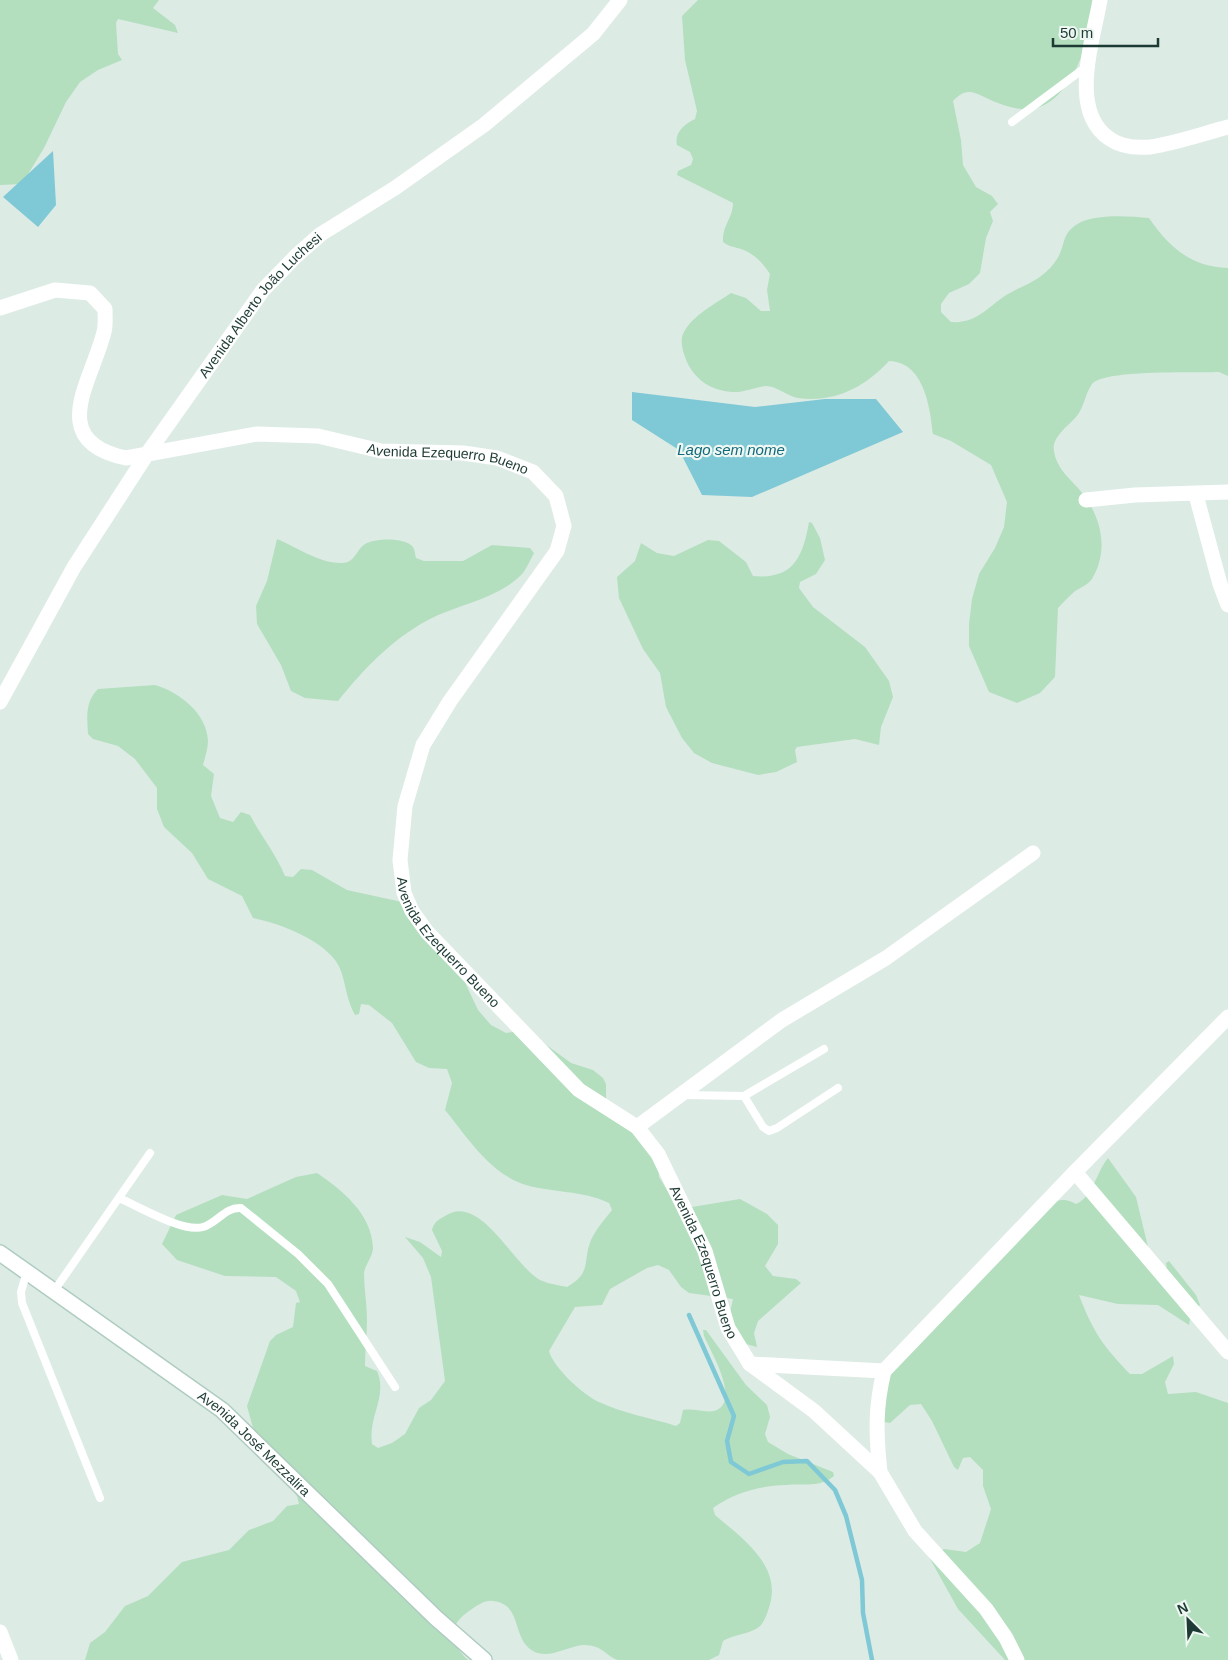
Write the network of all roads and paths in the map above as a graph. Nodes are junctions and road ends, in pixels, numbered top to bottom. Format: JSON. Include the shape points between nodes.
{"nodes":[{"id":1,"x":620,"y":0,"type":"edge"},
{"id":2,"x":1100,"y":0,"type":"edge"},
{"id":3,"x":1088,"y":66,"type":"junction"},
{"id":4,"x":1012,"y":122,"type":"dead end"},
{"id":5,"x":1228,"y":127,"type":"edge"},
{"id":6,"x":0,"y":308,"type":"edge"},
{"id":7,"x":147,"y":454,"type":"junction"},
{"id":8,"x":1228,"y":492,"type":"edge"},
{"id":9,"x":1196,"y":494,"type":"junction"},
{"id":10,"x":1086,"y":500,"type":"dead end"},
{"id":11,"x":1228,"y":604,"type":"edge"},
{"id":12,"x":0,"y":702,"type":"edge"},
{"id":13,"x":1033,"y":853,"type":"dead end"},
{"id":14,"x":1228,"y":1017,"type":"edge"},
{"id":15,"x":824,"y":1049,"type":"dead end"},
{"id":16,"x":838,"y":1088,"type":"dead end"},
{"id":17,"x":679,"y":1096,"type":"junction"},
{"id":18,"x":744,"y":1096,"type":"junction"},
{"id":19,"x":637,"y":1127,"type":"junction"},
{"id":20,"x":150,"y":1153,"type":"dead end"},
{"id":21,"x":1075,"y":1172,"type":"junction"},
{"id":22,"x":119,"y":1198,"type":"junction"},
{"id":23,"x":0,"y":1252,"type":"edge"},
{"id":24,"x":27,"y":1271,"type":"junction"},
{"id":25,"x":54,"y":1291,"type":"junction"},
{"id":26,"x":1228,"y":1352,"type":"edge"},
{"id":27,"x":750,"y":1364,"type":"junction"},
{"id":28,"x":884,"y":1371,"type":"junction"},
{"id":29,"x":396,"y":1387,"type":"dead end"},
{"id":30,"x":880,"y":1472,"type":"junction"},
{"id":31,"x":100,"y":1498,"type":"dead end"},
{"id":32,"x":0,"y":1632,"type":"edge"},
{"id":33,"x":11,"y":1660,"type":"edge"},
{"id":34,"x":484,"y":1660,"type":"edge"},
{"id":35,"x":1017,"y":1660,"type":"edge"}],
"edges":[{"from":1,"to":7,"type":"street","name":"Avenida Alberto João Luchesi","via":[[593,34],[484,125],[395,188],[321,234],[296,256],[263,290]]},
{"from":2,"to":3,"type":"street"},
{"from":3,"to":4,"type":"lane"},
{"from":3,"to":5,"type":"street","via":[[1086,105],[1092,123],[1119,145],[1149,147]]},
{"from":6,"to":7,"type":"street","name":"Avenida Ezequerro Bueno","via":[[55,290],[90,293],[105,309],[105,330],[81,396],[79,416],[84,434],[109,455],[126,458]]},
{"from":7,"to":12,"type":"street","name":"Avenida Alberto João Luchesi","via":[[74,567]]},
{"from":7,"to":19,"type":"street","name":"Avenida Ezequerro Bueno","via":[[257,434],[318,436],[381,451],[463,453],[497,458],[532,472],[556,496],[564,526],[557,551],[450,701],[423,745],[406,806],[400,860],[404,893],[412,912],[427,932],[579,1090]]},
{"from":8,"to":9,"type":"street"},
{"from":9,"to":10,"type":"street"},
{"from":9,"to":11,"type":"street"},
{"from":13,"to":17,"type":"street","via":[[886,958],[782,1020]]},
{"from":14,"to":21,"type":"street"},
{"from":15,"to":18,"type":"lane"},
{"from":16,"to":18,"type":"lane","via":[[769,1131],[763,1127]]},
{"from":17,"to":18,"type":"lane"},
{"from":17,"to":19,"type":"street"},
{"from":19,"to":27,"type":"street","name":"Avenida Ezequerro Bueno","via":[[658,1154],[705,1250],[728,1328]]},
{"from":20,"to":22,"type":"lane"},
{"from":21,"to":26,"type":"street"},
{"from":21,"to":28,"type":"street"},
{"from":22,"to":25,"type":"lane"},
{"from":22,"to":29,"type":"lane","via":[[192,1228],[210,1224],[228,1210],[241,1208],[298,1254],[328,1284]]},
{"from":23,"to":24,"type":"street","name":"Avenida José Mezzalira"},
{"from":24,"to":25,"type":"street","name":"Avenida José Mezzalira"},
{"from":24,"to":31,"type":"lane","via":[[21,1292],[22,1303]]},
{"from":25,"to":34,"type":"street","name":"Avenida José Mezzalira","via":[[222,1410],[436,1618]]},
{"from":27,"to":28,"type":"street"},
{"from":27,"to":30,"type":"street","name":"Avenida Ezequerro Bueno","via":[[814,1411]]},
{"from":28,"to":30,"type":"street","via":[[877,1399],[875,1428]]},
{"from":30,"to":35,"type":"street","name":"Avenida Ezequerro Bueno","via":[[915,1531],[986,1609]]},
{"from":32,"to":33,"type":"street"}]}
